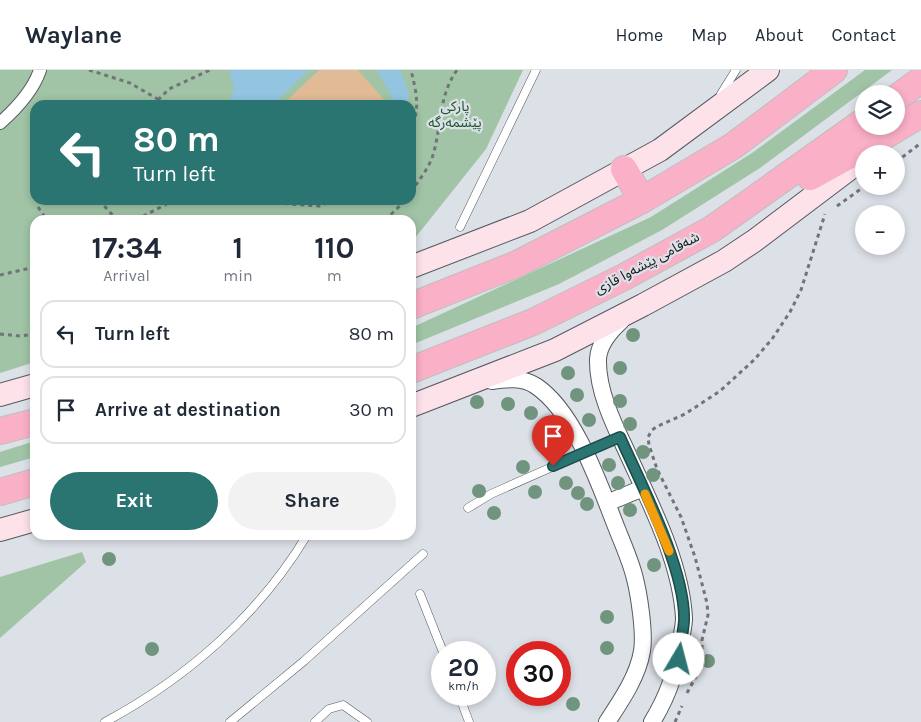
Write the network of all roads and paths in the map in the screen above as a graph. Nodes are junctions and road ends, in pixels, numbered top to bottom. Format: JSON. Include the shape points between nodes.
{"nodes":[{"id":1,"x":40,"y":70,"type":"edge"},
{"id":2,"x":90,"y":70,"type":"edge"},
{"id":3,"x":210,"y":70,"type":"edge"},
{"id":4,"x":411,"y":70,"type":"edge"},
{"id":5,"x":457,"y":70,"type":"edge"},
{"id":6,"x":536,"y":70,"type":"edge"},
{"id":7,"x":736,"y":70,"type":"edge"},
{"id":8,"x":768,"y":70,"type":"edge"},
{"id":9,"x":834,"y":70,"type":"edge"},
{"id":10,"x":921,"y":80,"type":"edge"},
{"id":11,"x":905,"y":92,"type":"edge"},
{"id":12,"x":158,"y":100,"type":"joint"},
{"id":13,"x":921,"y":115,"type":"edge"},
{"id":14,"x":416,"y":117,"type":"edge"},
{"id":15,"x":0,"y":123,"type":"edge"},
{"id":16,"x":855,"y":127,"type":"edge"},
{"id":17,"x":684,"y":131,"type":"junction"},
{"id":18,"x":921,"y":143,"type":"edge"},
{"id":19,"x":882,"y":145,"type":"edge"},
{"id":20,"x":905,"y":155,"type":"edge"},
{"id":21,"x":855,"y":165,"type":"edge"},
{"id":22,"x":624,"y":170,"type":"junction"},
{"id":23,"x":416,"y":184,"type":"edge"},
{"id":24,"x":642,"y":200,"type":"junction"},
{"id":25,"x":104,"y":205,"type":"edge"},
{"id":26,"x":164,"y":205,"type":"edge"},
{"id":27,"x":305,"y":205,"type":"edge"},
{"id":28,"x":322,"y":205,"type":"edge"},
{"id":29,"x":401,"y":205,"type":"edge"},
{"id":30,"x":38,"y":207,"type":"dead end"},
{"id":31,"x":825,"y":214,"type":"dead end"},
{"id":32,"x":44,"y":215,"type":"edge"},
{"id":33,"x":112,"y":215,"type":"edge"},
{"id":34,"x":146,"y":215,"type":"edge"},
{"id":35,"x":390,"y":215,"type":"edge"},
{"id":36,"x":460,"y":227,"type":"dead end"},
{"id":37,"x":712,"y":229,"type":"junction"},
{"id":38,"x":416,"y":265,"type":"edge"},
{"id":39,"x":30,"y":269,"type":"edge"},
{"id":40,"x":0,"y":275,"type":"edge"},
{"id":41,"x":416,"y":304,"type":"edge"},
{"id":42,"x":642,"y":305,"type":"junction"},
{"id":43,"x":0,"y":334,"type":"edge"},
{"id":44,"x":30,"y":335,"type":"edge"},
{"id":45,"x":416,"y":368,"type":"edge"},
{"id":46,"x":30,"y":386,"type":"edge"},
{"id":47,"x":0,"y":395,"type":"edge"},
{"id":48,"x":421,"y":403,"type":"edge"},
{"id":49,"x":30,"y":423,"type":"edge"},
{"id":50,"x":0,"y":431,"type":"edge"},
{"id":51,"x":620,"y":437,"type":"junction"},
{"id":52,"x":584,"y":452,"type":"junction"},
{"id":53,"x":30,"y":483,"type":"edge"},
{"id":54,"x":643,"y":488,"type":"junction"},
{"id":55,"x":0,"y":492,"type":"edge"},
{"id":56,"x":607,"y":503,"type":"junction"},
{"id":57,"x":468,"y":508,"type":"dead end"},
{"id":58,"x":30,"y":521,"type":"edge"},
{"id":59,"x":0,"y":530,"type":"edge"},
{"id":60,"x":304,"y":540,"type":"edge"},
{"id":61,"x":424,"y":554,"type":"dead end"},
{"id":62,"x":420,"y":594,"type":"dead end"},
{"id":63,"x":438,"y":641,"type":"edge"},
{"id":64,"x":463,"y":706,"type":"edge"},
{"id":65,"x":105,"y":722,"type":"edge"},
{"id":66,"x":230,"y":722,"type":"edge"},
{"id":67,"x":315,"y":722,"type":"edge"},
{"id":68,"x":367,"y":722,"type":"edge"},
{"id":69,"x":470,"y":722,"type":"edge"},
{"id":70,"x":607,"y":722,"type":"edge"},
{"id":71,"x":652,"y":722,"type":"edge"},
{"id":72,"x":675,"y":722,"type":"edge"}],
"edges":[{"from":1,"to":15,"type":"street","via":[[36,83],[14,112]]},
{"from":2,"to":12,"type":"path","via":[[130,83]]},
{"from":3,"to":12,"type":"path","via":[[169,89]]},
{"from":4,"to":14,"type":"path","via":[[417,97]]},
{"from":5,"to":23,"type":"path","via":[[443,98],[432,158]]},
{"from":6,"to":36,"type":"lane"},
{"from":7,"to":17,"type":"lane","via":[[717,99]]},
{"from":8,"to":17,"type":"main road"},
{"from":9,"to":24,"type":"highway","via":[[733,146]]},
{"from":10,"to":11,"type":"highway"},
{"from":13,"to":19,"type":"main road"},
{"from":13,"to":37,"type":"highway"},
{"from":16,"to":37,"type":"highway","name":"شەقامی پێشەوا قازی"},
{"from":17,"to":22,"type":"main road","via":[[660,150]]},
{"from":18,"to":20,"type":"path"},
{"from":21,"to":42,"type":"main road","via":[[731,256]]},
{"from":22,"to":24,"type":"highway"},
{"from":22,"to":38,"type":"main road","via":[[530,221]]},
{"from":24,"to":41,"type":"highway","via":[[517,264]]},
{"from":25,"to":33,"type":"path"},
{"from":26,"to":34,"type":"path"},
{"from":27,"to":28,"type":"path"},
{"from":29,"to":35,"type":"path"},
{"from":30,"to":32,"type":"path"},
{"from":31,"to":72,"type":"path","via":[[801,290],[772,339],[720,391],[685,414],[658,426],[648,437],[657,469],[681,517],[695,557],[708,615],[702,640],[702,666]]},
{"from":37,"to":45,"type":"highway","name":"شەقامی پێشەوا قازی","via":[[533,322]]},
{"from":39,"to":40,"type":"path"},
{"from":42,"to":48,"type":"main road","via":[[555,350]]},
{"from":42,"to":51,"type":"street","via":[[604,339],[598,359],[607,405]]},
{"from":43,"to":44,"type":"path"},
{"from":46,"to":47,"type":"main road"},
{"from":48,"to":52,"type":"street","via":[[493,381],[525,381],[535,385],[559,407]]},
{"from":49,"to":50,"type":"highway"},
{"from":51,"to":52,"type":"lane"},
{"from":51,"to":54,"type":"street"},
{"from":52,"to":56,"type":"street"},
{"from":52,"to":57,"type":"lane","via":[[491,494]]},
{"from":53,"to":55,"type":"highway"},
{"from":54,"to":56,"type":"street"},
{"from":54,"to":71,"type":"street","via":[[671,557],[684,619],[674,677]]},
{"from":56,"to":70,"type":"street","via":[[634,575],[641,614],[642,650],[630,685]]},
{"from":58,"to":59,"type":"main road"},
{"from":60,"to":65,"type":"lane","via":[[280,576],[224,638],[158,690]]},
{"from":61,"to":66,"type":"lane"},
{"from":62,"to":63,"type":"lane"},
{"from":64,"to":69,"type":"lane"},
{"from":67,"to":68,"type":"lane","via":[[329,710],[343,705]]}]}
